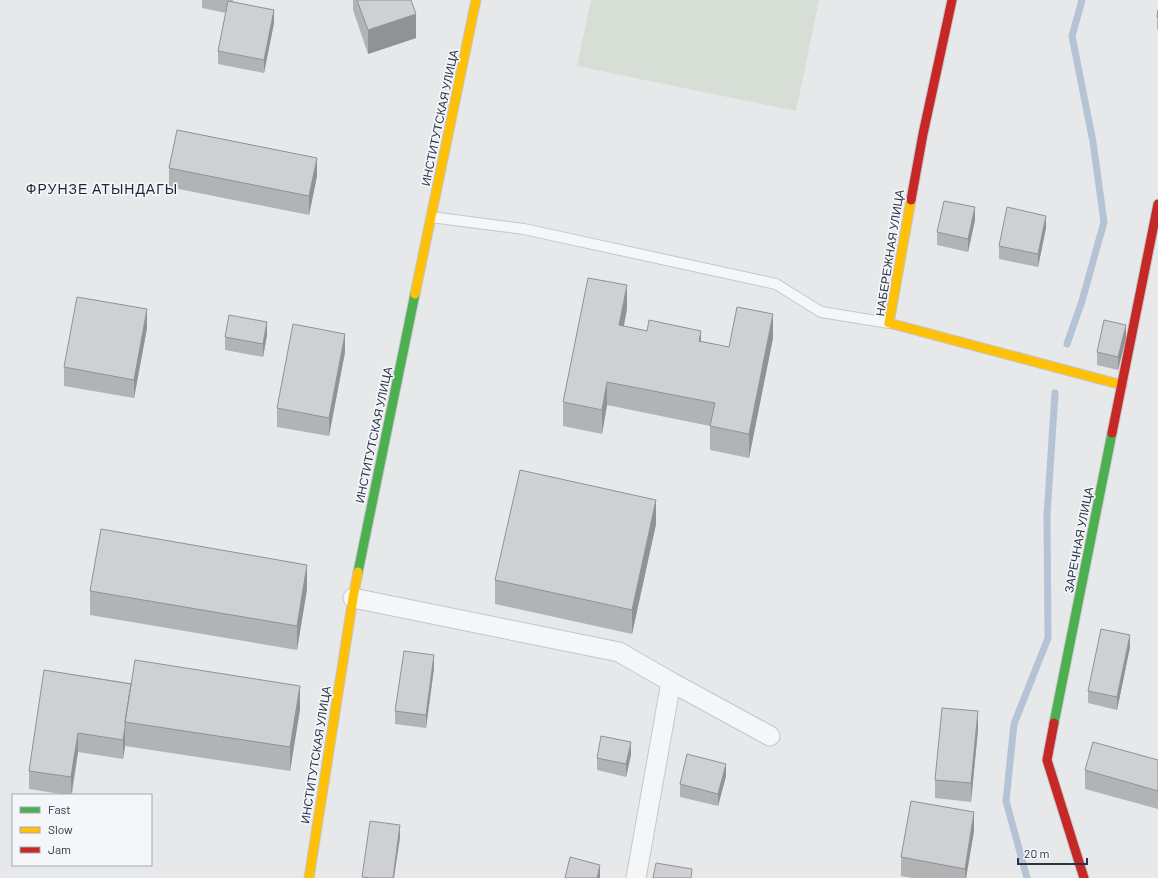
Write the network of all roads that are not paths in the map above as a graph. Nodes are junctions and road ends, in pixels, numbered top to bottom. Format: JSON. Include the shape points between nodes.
{"nodes":[{"id":1,"x":476,"y":0,"type":"edge"},
{"id":2,"x":952,"y":0,"type":"edge"},
{"id":3,"x":1158,"y":204,"type":"edge"},
{"id":4,"x":431,"y":218,"type":"junction"},
{"id":5,"x":889,"y":323,"type":"junction"},
{"id":6,"x":1122,"y":385,"type":"junction"},
{"id":7,"x":353,"y":598,"type":"junction"},
{"id":8,"x":671,"y":682,"type":"junction"},
{"id":9,"x":770,"y":736,"type":"dead end"},
{"id":10,"x":309,"y":878,"type":"edge"},
{"id":11,"x":636,"y":878,"type":"edge"},
{"id":12,"x":1084,"y":878,"type":"edge"}],
"edges":[{"from":1,"to":4,"type":"street","name":"ИНСТИТУТСКАЯ УЛИЦА"},
{"from":2,"to":5,"type":"street","name":"НАБЕРЕЖНАЯ УЛИЦА","via":[[923,134]]},
{"from":3,"to":6,"type":"street","name":"ЗАРЕЧНАЯ УЛИЦА"},
{"from":4,"to":5,"type":"lane","via":[[524,229],[776,284],[821,312]]},
{"from":4,"to":7,"type":"street","name":"ИНСТИТУТСКАЯ УЛИЦА"},
{"from":5,"to":6,"type":"street","name":"НАБЕРЕЖНАЯ УЛИЦА"},
{"from":6,"to":12,"type":"street","name":"ЗАРЕЧНАЯ УЛИЦА","via":[[1047,760]]},
{"from":7,"to":8,"type":"street","via":[[619,652]]},
{"from":7,"to":10,"type":"street","name":"ИНСТИТУТСКАЯ УЛИЦА"},
{"from":8,"to":9,"type":"street"},
{"from":8,"to":11,"type":"street"}]}
